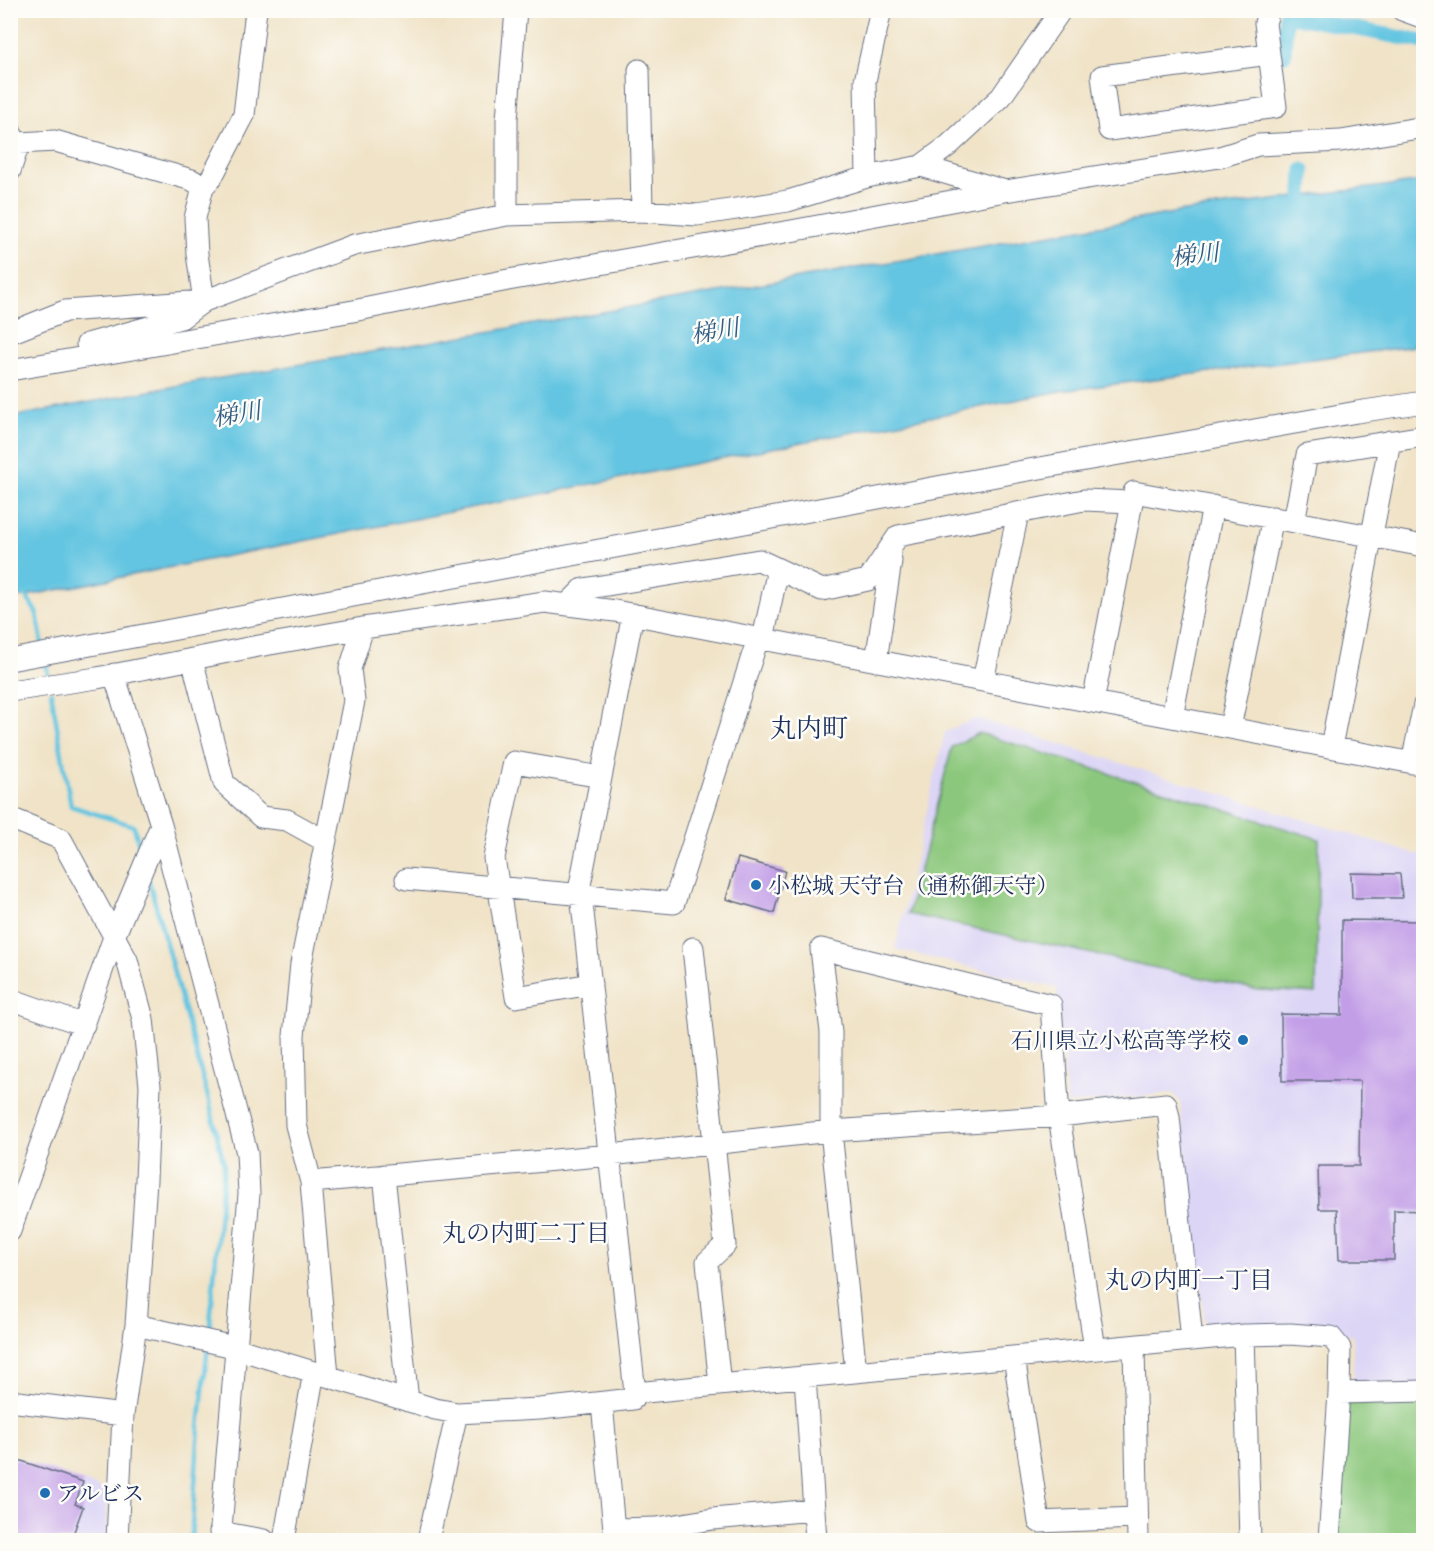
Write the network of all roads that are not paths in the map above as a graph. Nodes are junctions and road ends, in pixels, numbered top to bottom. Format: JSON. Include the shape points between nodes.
{"nodes":[{"id":1,"x":256,"y":10,"type":"edge"},
{"id":2,"x":516,"y":10,"type":"edge"},
{"id":3,"x":880,"y":10,"type":"edge"},
{"id":4,"x":1062,"y":10,"type":"edge"},
{"id":5,"x":1269,"y":10,"type":"edge"},
{"id":6,"x":1402,"y":10,"type":"edge"},
{"id":7,"x":1424,"y":18,"type":"edge"},
{"id":8,"x":1269,"y":54,"type":"junction"},
{"id":9,"x":639,"y":70,"type":"dead end"},
{"id":10,"x":1424,"y":128,"type":"edge"},
{"id":11,"x":15,"y":137,"type":"edge"},
{"id":12,"x":921,"y":166,"type":"junction"},
{"id":13,"x":10,"y":171,"type":"edge"},
{"id":14,"x":867,"y":177,"type":"junction"},
{"id":15,"x":203,"y":187,"type":"junction"},
{"id":16,"x":1005,"y":191,"type":"junction"},
{"id":17,"x":642,"y":211,"type":"junction"},
{"id":18,"x":507,"y":215,"type":"junction"},
{"id":19,"x":204,"y":301,"type":"junction"},
{"id":20,"x":10,"y":333,"type":"edge"},
{"id":21,"x":52,"y":362,"type":"junction"},
{"id":22,"x":10,"y":370,"type":"edge"},
{"id":23,"x":1424,"y":402,"type":"edge"},
{"id":24,"x":1424,"y":436,"type":"edge"},
{"id":25,"x":1390,"y":441,"type":"junction"},
{"id":26,"x":1132,"y":502,"type":"junction"},
{"id":27,"x":1213,"y":506,"type":"junction"},
{"id":28,"x":1018,"y":513,"type":"junction"},
{"id":29,"x":1273,"y":518,"type":"junction"},
{"id":30,"x":1294,"y":521,"type":"junction"},
{"id":31,"x":1372,"y":536,"type":"junction"},
{"id":32,"x":1424,"y":546,"type":"edge"},
{"id":33,"x":889,"y":549,"type":"junction"},
{"id":34,"x":778,"y":569,"type":"junction"},
{"id":35,"x":568,"y":604,"type":"junction"},
{"id":36,"x":633,"y":614,"type":"junction"},
{"id":37,"x":363,"y":628,"type":"junction"},
{"id":38,"x":760,"y":639,"type":"junction"},
{"id":39,"x":192,"y":658,"type":"junction"},
{"id":40,"x":10,"y":660,"type":"edge"},
{"id":41,"x":876,"y":661,"type":"junction"},
{"id":42,"x":114,"y":674,"type":"junction"},
{"id":43,"x":983,"y":681,"type":"junction"},
{"id":44,"x":10,"y":691,"type":"edge"},
{"id":45,"x":1093,"y":702,"type":"junction"},
{"id":46,"x":1424,"y":705,"type":"edge"},
{"id":47,"x":1173,"y":717,"type":"junction"},
{"id":48,"x":1230,"y":728,"type":"junction"},
{"id":49,"x":1331,"y":747,"type":"junction"},
{"id":50,"x":1418,"y":764,"type":"edge"},
{"id":51,"x":601,"y":777,"type":"junction"},
{"id":52,"x":10,"y":818,"type":"edge"},
{"id":53,"x":161,"y":825,"type":"junction"},
{"id":54,"x":325,"y":841,"type":"junction"},
{"id":55,"x":406,"y":879,"type":"dead end"},
{"id":56,"x":499,"y":887,"type":"junction"},
{"id":57,"x":581,"y":895,"type":"junction"},
{"id":58,"x":114,"y":938,"type":"junction"},
{"id":59,"x":693,"y":948,"type":"dead end"},
{"id":60,"x":591,"y":984,"type":"junction"},
{"id":61,"x":10,"y":999,"type":"edge"},
{"id":62,"x":84,"y":1025,"type":"junction"},
{"id":63,"x":1059,"y":1116,"type":"junction"},
{"id":64,"x":831,"y":1131,"type":"junction"},
{"id":65,"x":714,"y":1144,"type":"junction"},
{"id":66,"x":610,"y":1155,"type":"junction"},
{"id":67,"x":384,"y":1175,"type":"junction"},
{"id":68,"x":311,"y":1182,"type":"junction"},
{"id":69,"x":10,"y":1231,"type":"edge"},
{"id":70,"x":136,"y":1325,"type":"junction"},
{"id":71,"x":1244,"y":1335,"type":"junction"},
{"id":72,"x":1192,"y":1340,"type":"junction"},
{"id":73,"x":1134,"y":1346,"type":"junction"},
{"id":74,"x":231,"y":1347,"type":"junction"},
{"id":75,"x":1095,"y":1349,"type":"junction"},
{"id":76,"x":1014,"y":1357,"type":"junction"},
{"id":77,"x":856,"y":1372,"type":"junction"},
{"id":78,"x":321,"y":1374,"type":"junction"},
{"id":79,"x":805,"y":1377,"type":"junction"},
{"id":80,"x":720,"y":1385,"type":"junction"},
{"id":81,"x":1424,"y":1390,"type":"edge"},
{"id":82,"x":635,"y":1393,"type":"junction"},
{"id":83,"x":1339,"y":1393,"type":"junction"},
{"id":84,"x":10,"y":1401,"type":"edge"},
{"id":85,"x":408,"y":1401,"type":"junction"},
{"id":86,"x":602,"y":1404,"type":"junction"},
{"id":87,"x":457,"y":1413,"type":"junction"},
{"id":88,"x":123,"y":1415,"type":"junction"},
{"id":89,"x":813,"y":1510,"type":"junction"},
{"id":90,"x":1137,"y":1518,"type":"junction"},
{"id":91,"x":220,"y":1536,"type":"edge"},
{"id":92,"x":117,"y":1540,"type":"edge"},
{"id":93,"x":264,"y":1540,"type":"edge"},
{"id":94,"x":284,"y":1540,"type":"edge"},
{"id":95,"x":428,"y":1540,"type":"edge"},
{"id":96,"x":816,"y":1540,"type":"edge"},
{"id":97,"x":1138,"y":1540,"type":"edge"},
{"id":98,"x":1250,"y":1540,"type":"edge"},
{"id":99,"x":1329,"y":1540,"type":"edge"}],
"edges":[{"from":1,"to":15,"type":"street","via":[[244,115]]},
{"from":2,"to":18,"type":"street","via":[[507,118]]},
{"from":3,"to":14,"type":"street","via":[[865,81]]},
{"from":4,"to":12,"type":"street","via":[[1000,97]]},
{"from":5,"to":8,"type":"street","via":[[1265,23]]},
{"from":6,"to":7,"type":"street"},
{"from":8,"to":8,"type":"street","via":[[1276,107],[1109,130],[1102,76]]},
{"from":9,"to":17,"type":"street"},
{"from":10,"to":16,"type":"street","via":[[1341,141],[1258,145],[1220,157]]},
{"from":11,"to":13,"type":"street"},
{"from":11,"to":15,"type":"street","via":[[55,141],[192,180]]},
{"from":12,"to":14,"type":"street"},
{"from":12,"to":16,"type":"street"},
{"from":14,"to":17,"type":"street","via":[[765,205],[697,215]]},
{"from":15,"to":19,"type":"street","via":[[195,218]]},
{"from":16,"to":21,"type":"street"},
{"from":17,"to":18,"type":"street"},
{"from":18,"to":19,"type":"street","via":[[354,245]]},
{"from":19,"to":20,"type":"street","via":[[64,311]]},
{"from":19,"to":21,"type":"street","via":[[181,318],[71,349]]},
{"from":21,"to":22,"type":"street"},
{"from":23,"to":40,"type":"street","via":[[1023,471]]},
{"from":24,"to":25,"type":"street"},
{"from":25,"to":30,"type":"street","via":[[1307,455]]},
{"from":25,"to":31,"type":"street"},
{"from":26,"to":27,"type":"street","via":[[1134,492]]},
{"from":26,"to":28,"type":"street","via":[[1084,500]]},
{"from":26,"to":45,"type":"street"},
{"from":27,"to":29,"type":"street"},
{"from":27,"to":47,"type":"street"},
{"from":28,"to":33,"type":"street","via":[[898,536]]},
{"from":28,"to":43,"type":"street"},
{"from":29,"to":30,"type":"street"},
{"from":29,"to":48,"type":"street"},
{"from":30,"to":31,"type":"street"},
{"from":31,"to":32,"type":"street"},
{"from":31,"to":49,"type":"street"},
{"from":33,"to":34,"type":"street","via":[[868,580],[822,590]]},
{"from":33,"to":41,"type":"street","via":[[891,561]]},
{"from":34,"to":35,"type":"street","via":[[759,560],[583,589]]},
{"from":34,"to":38,"type":"street"},
{"from":35,"to":36,"type":"street"},
{"from":35,"to":37,"type":"street","via":[[545,602]]},
{"from":36,"to":38,"type":"street"},
{"from":36,"to":51,"type":"street"},
{"from":37,"to":39,"type":"street"},
{"from":37,"to":54,"type":"street","via":[[350,669],[354,701]]},
{"from":38,"to":41,"type":"street"},
{"from":38,"to":57,"type":"street","via":[[674,903]]},
{"from":39,"to":42,"type":"street"},
{"from":39,"to":54,"type":"street","via":[[224,783],[261,817],[287,820]]},
{"from":41,"to":43,"type":"street"},
{"from":42,"to":44,"type":"street"},
{"from":42,"to":53,"type":"street"},
{"from":43,"to":45,"type":"street"},
{"from":45,"to":47,"type":"street"},
{"from":46,"to":50,"type":"street"},
{"from":47,"to":48,"type":"street"},
{"from":48,"to":49,"type":"street"},
{"from":49,"to":50,"type":"street"},
{"from":51,"to":56,"type":"street","via":[[514,762],[494,858]]},
{"from":51,"to":57,"type":"street"},
{"from":52,"to":58,"type":"street","via":[[61,839]]},
{"from":53,"to":58,"type":"street"},
{"from":53,"to":74,"type":"street","via":[[247,1153],[249,1194]]},
{"from":54,"to":68,"type":"street","via":[[300,964],[294,1036],[296,1125]]},
{"from":55,"to":56,"type":"street"},
{"from":56,"to":57,"type":"street"},
{"from":56,"to":60,"type":"street","via":[[516,997]]},
{"from":57,"to":60,"type":"street"},
{"from":58,"to":62,"type":"street"},
{"from":58,"to":70,"type":"street","via":[[127,960],[143,1019],[150,1086]]},
{"from":59,"to":65,"type":"street"},
{"from":60,"to":66,"type":"street"},
{"from":61,"to":62,"type":"street"},
{"from":62,"to":69,"type":"street"},
{"from":63,"to":64,"type":"street"},
{"from":63,"to":64,"type":"street","via":[[1051,1005],[821,950],[831,1032]]},
{"from":63,"to":72,"type":"street","via":[[1166,1104]]},
{"from":63,"to":75,"type":"street"},
{"from":64,"to":65,"type":"street"},
{"from":64,"to":77,"type":"street"},
{"from":65,"to":66,"type":"street"},
{"from":65,"to":80,"type":"street","via":[[725,1245],[707,1262]]},
{"from":66,"to":67,"type":"street"},
{"from":66,"to":82,"type":"street"},
{"from":67,"to":68,"type":"street"},
{"from":67,"to":85,"type":"street"},
{"from":68,"to":78,"type":"street"},
{"from":70,"to":74,"type":"street"},
{"from":70,"to":88,"type":"street"},
{"from":71,"to":72,"type":"street"},
{"from":71,"to":83,"type":"street","via":[[1331,1336],[1340,1348]]},
{"from":71,"to":98,"type":"street"},
{"from":72,"to":73,"type":"street"},
{"from":73,"to":75,"type":"street"},
{"from":73,"to":90,"type":"street"},
{"from":74,"to":78,"type":"street"},
{"from":74,"to":91,"type":"street"},
{"from":75,"to":76,"type":"street"},
{"from":76,"to":77,"type":"street"},
{"from":76,"to":90,"type":"street","via":[[1039,1522]]},
{"from":77,"to":79,"type":"street"},
{"from":78,"to":85,"type":"street"},
{"from":78,"to":94,"type":"street"},
{"from":79,"to":80,"type":"street"},
{"from":79,"to":89,"type":"street"},
{"from":80,"to":82,"type":"street"},
{"from":81,"to":83,"type":"street"},
{"from":82,"to":86,"type":"street","via":[[633,1399]]},
{"from":83,"to":99,"type":"street"},
{"from":84,"to":88,"type":"street"},
{"from":85,"to":87,"type":"street"},
{"from":86,"to":87,"type":"street"},
{"from":86,"to":89,"type":"street","via":[[614,1529],[657,1528]]},
{"from":87,"to":95,"type":"street"},
{"from":88,"to":92,"type":"street"},
{"from":89,"to":96,"type":"street"},
{"from":90,"to":97,"type":"street"},
{"from":91,"to":93,"type":"street"}]}
